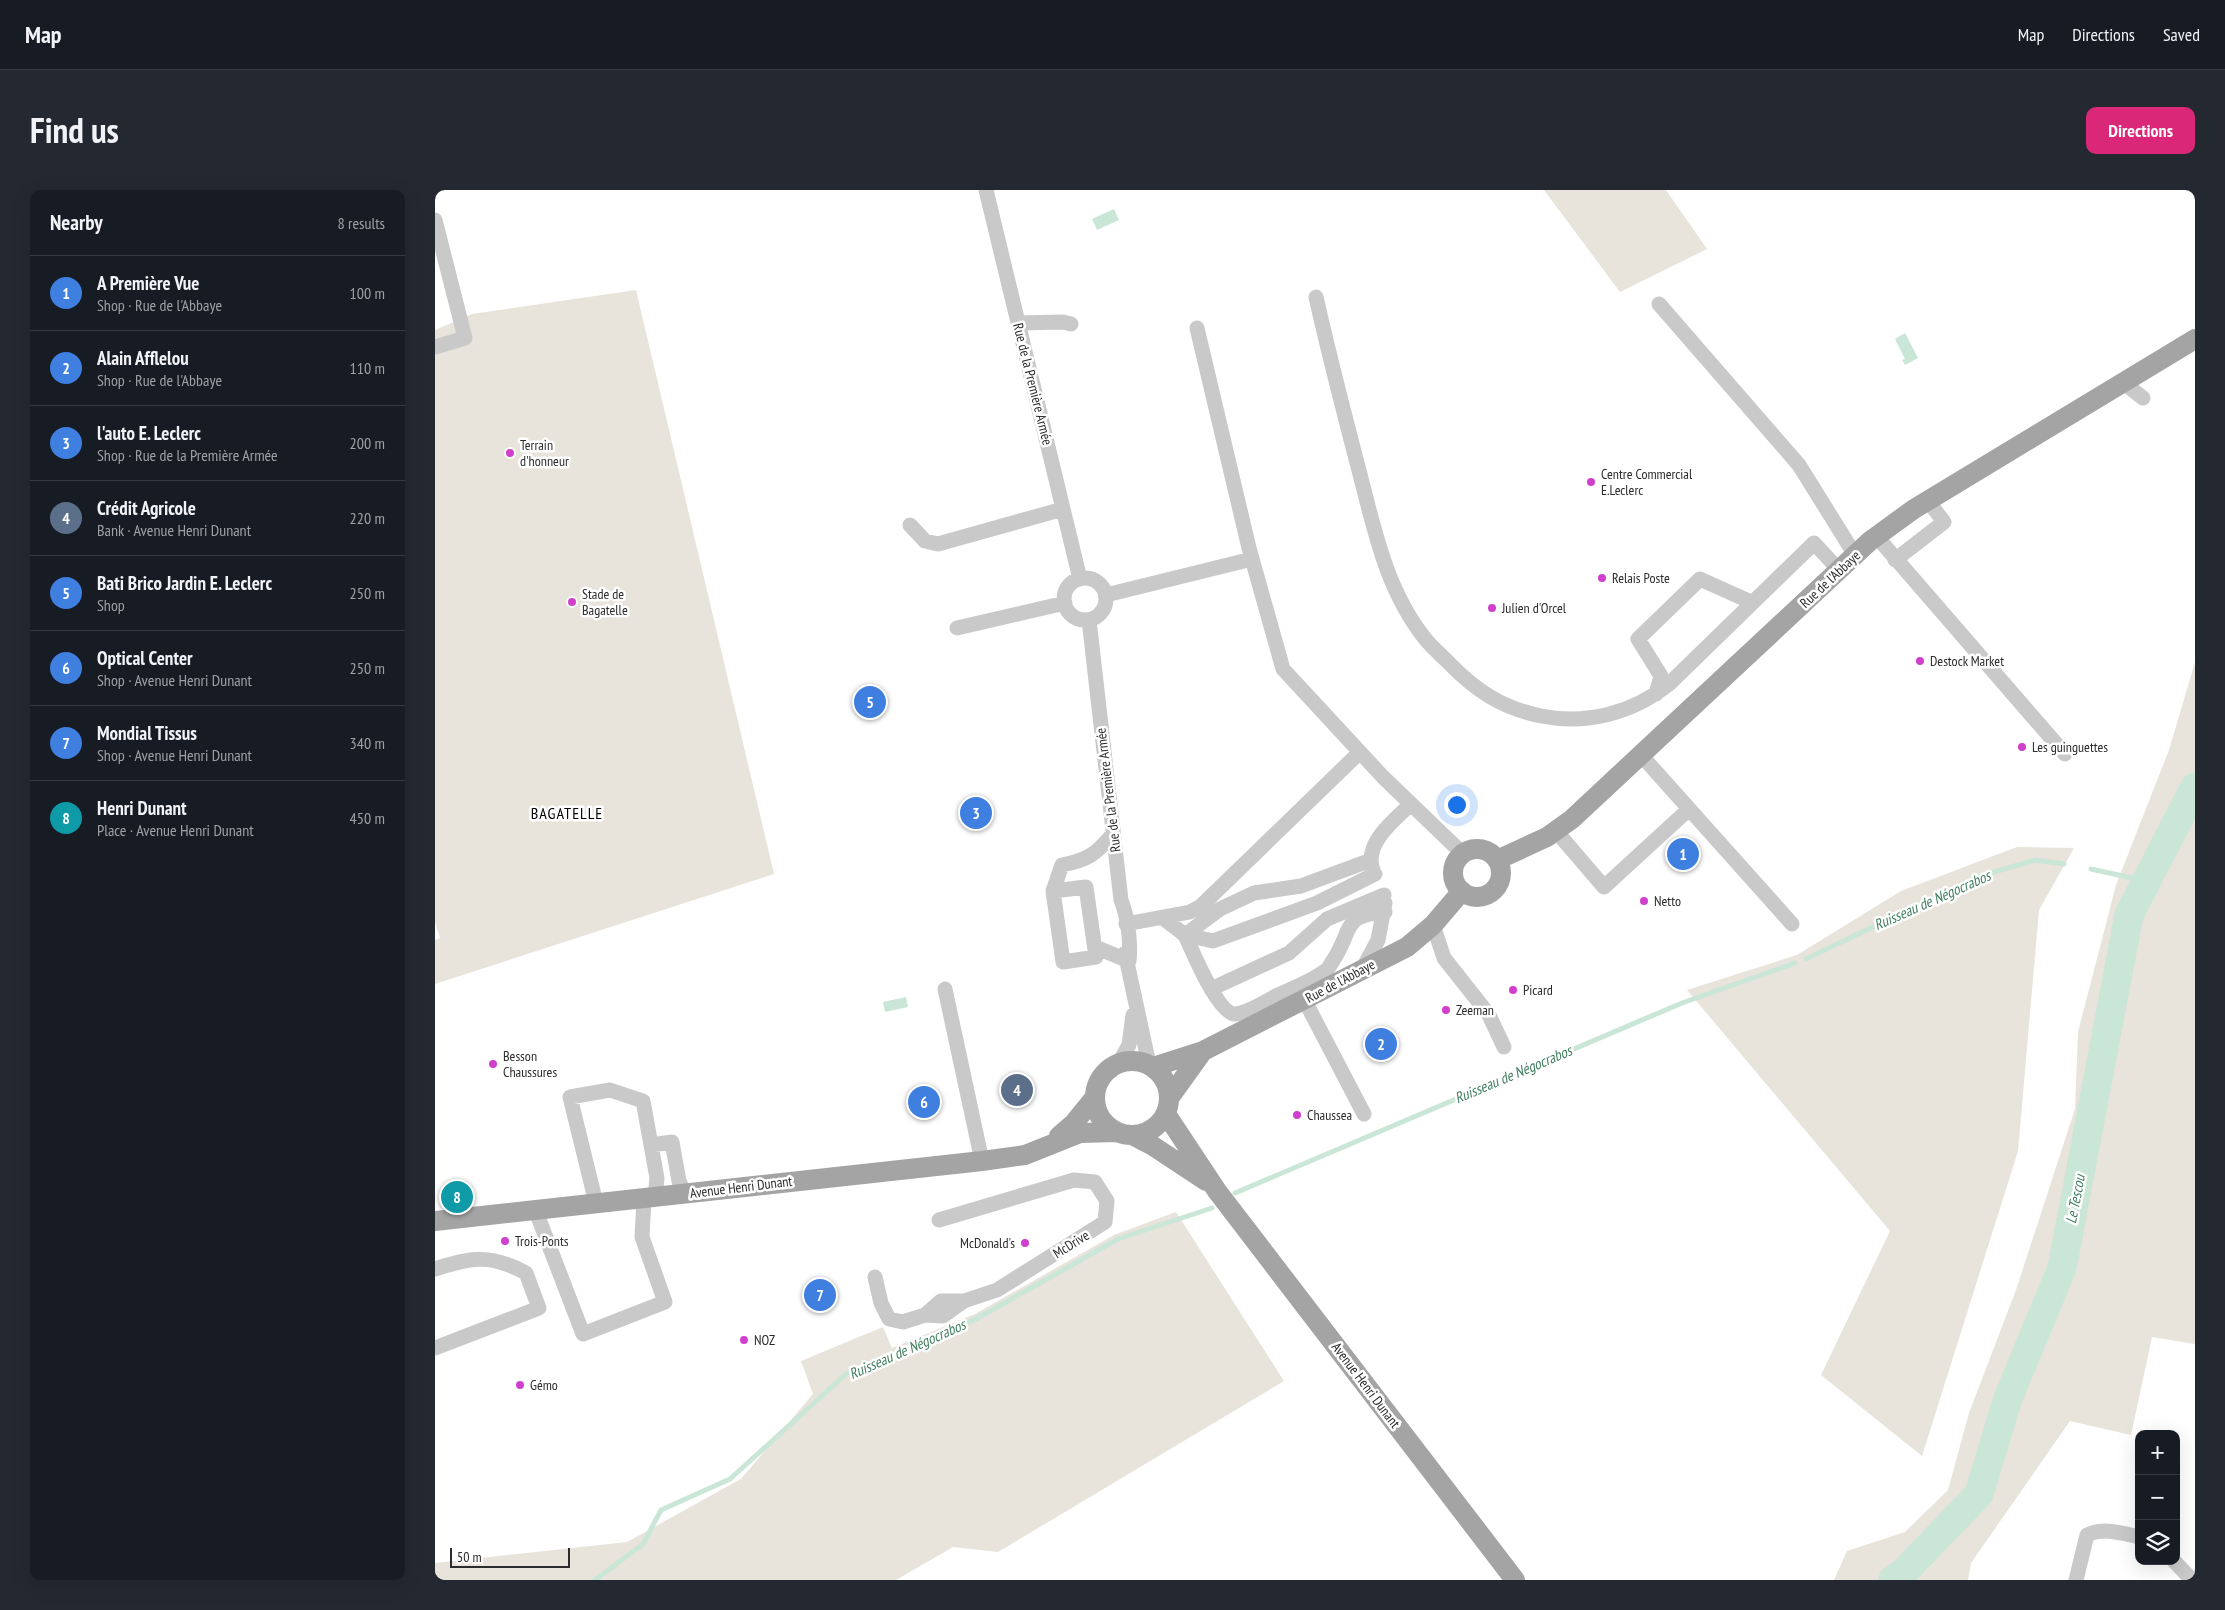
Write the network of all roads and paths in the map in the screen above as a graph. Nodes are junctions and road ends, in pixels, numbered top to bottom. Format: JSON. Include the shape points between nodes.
{"nodes":[{"id":1,"x":986,"y":190,"type":"edge"},
{"id":2,"x":435,"y":222,"type":"edge"},
{"id":3,"x":1316,"y":297,"type":"dead end"},
{"id":4,"x":1659,"y":304,"type":"dead end"},
{"id":5,"x":1018,"y":323,"type":"junction"},
{"id":6,"x":1071,"y":324,"type":"dead end"},
{"id":7,"x":1197,"y":328,"type":"dead end"},
{"id":8,"x":2195,"y":339,"type":"edge"},
{"id":9,"x":435,"y":347,"type":"edge"},
{"id":10,"x":2124,"y":383,"type":"junction"},
{"id":11,"x":2143,"y":398,"type":"dead end"},
{"id":12,"x":1928,"y":501,"type":"junction"},
{"id":13,"x":1063,"y":509,"type":"junction"},
{"id":14,"x":910,"y":525,"type":"dead end"},
{"id":15,"x":1877,"y":537,"type":"junction"},
{"id":16,"x":1855,"y":555,"type":"junction"},
{"id":17,"x":1252,"y":559,"type":"junction"},
{"id":18,"x":1895,"y":560,"type":"junction"},
{"id":19,"x":1839,"y":570,"type":"junction"},
{"id":20,"x":1080,"y":579,"type":"junction"},
{"id":21,"x":1106,"y":595,"type":"junction"},
{"id":22,"x":1751,"y":602,"type":"junction"},
{"id":23,"x":1065,"y":603,"type":"junction"},
{"id":24,"x":1089,"y":620,"type":"junction"},
{"id":25,"x":957,"y":628,"type":"dead end"},
{"id":26,"x":1656,"y":694,"type":"junction"},
{"id":27,"x":1360,"y":752,"type":"junction"},
{"id":28,"x":2065,"y":754,"type":"dead end"},
{"id":29,"x":1641,"y":755,"type":"junction"},
{"id":30,"x":1411,"y":804,"type":"junction"},
{"id":31,"x":1688,"y":810,"type":"junction"},
{"id":32,"x":1556,"y":832,"type":"junction"},
{"id":33,"x":1113,"y":834,"type":"junction"},
{"id":34,"x":1463,"y":854,"type":"junction"},
{"id":35,"x":1497,"y":860,"type":"junction"},
{"id":36,"x":1373,"y":867,"type":"junction"},
{"id":37,"x":1053,"y":891,"type":"junction"},
{"id":38,"x":1462,"y":891,"type":"junction"},
{"id":39,"x":1384,"y":895,"type":"junction"},
{"id":40,"x":1121,"y":900,"type":"junction"},
{"id":41,"x":1385,"y":912,"type":"junction"},
{"id":42,"x":1163,"y":918,"type":"junction"},
{"id":43,"x":1126,"y":924,"type":"junction"},
{"id":44,"x":1792,"y":924,"type":"dead end"},
{"id":45,"x":1433,"y":925,"type":"junction"},
{"id":46,"x":1185,"y":935,"type":"junction"},
{"id":47,"x":1095,"y":948,"type":"junction"},
{"id":48,"x":1129,"y":961,"type":"junction"},
{"id":49,"x":1363,"y":968,"type":"junction"},
{"id":50,"x":945,"y":989,"type":"dead end"},
{"id":51,"x":1211,"y":989,"type":"junction"},
{"id":52,"x":1134,"y":996,"type":"junction"},
{"id":53,"x":1305,"y":1001,"type":"junction"},
{"id":54,"x":1504,"y":1047,"type":"dead end"},
{"id":55,"x":1203,"y":1050,"type":"junction"},
{"id":56,"x":1119,"y":1063,"type":"junction"},
{"id":57,"x":1151,"y":1066,"type":"junction"},
{"id":58,"x":1095,"y":1097,"type":"junction"},
{"id":59,"x":1168,"y":1105,"type":"junction"},
{"id":60,"x":1364,"y":1114,"type":"dead end"},
{"id":61,"x":1125,"y":1134,"type":"junction"},
{"id":62,"x":651,"y":1146,"type":"junction"},
{"id":63,"x":1046,"y":1147,"type":"junction"},
{"id":64,"x":983,"y":1161,"type":"junction"},
{"id":65,"x":682,"y":1187,"type":"junction"},
{"id":66,"x":652,"y":1191,"type":"junction"},
{"id":67,"x":1217,"y":1191,"type":"junction"},
{"id":68,"x":596,"y":1203,"type":"junction"},
{"id":69,"x":535,"y":1209,"type":"junction"},
{"id":70,"x":939,"y":1220,"type":"dead end"},
{"id":71,"x":435,"y":1221,"type":"edge"},
{"id":72,"x":435,"y":1269,"type":"edge"},
{"id":73,"x":875,"y":1277,"type":"dead end"},
{"id":74,"x":435,"y":1348,"type":"edge"},
{"id":75,"x":2135,"y":1536,"type":"edge"},
{"id":76,"x":2178,"y":1565,"type":"edge"},
{"id":77,"x":1515,"y":1580,"type":"edge"},
{"id":78,"x":2077,"y":1580,"type":"edge"},
{"id":79,"x":2192,"y":1580,"type":"edge"}],
"edges":[{"from":1,"to":5,"type":"street","name":"Rue de la Première Armée"},
{"from":2,"to":9,"type":"street","via":[[465,338]]},
{"from":3,"to":26,"type":"street","via":[[1383,562],[1398,596],[1427,641],[1476,689],[1509,707],[1558,719],[1605,716]]},
{"from":4,"to":16,"type":"street","via":[[1799,465]]},
{"from":5,"to":6,"type":"street"},
{"from":5,"to":13,"type":"street","name":"Rue de la Première Armée"},
{"from":7,"to":17,"type":"street"},
{"from":8,"to":10,"type":"main road","name":"Rue de l'Abbaye"},
{"from":10,"to":11,"type":"street"},
{"from":10,"to":12,"type":"main road","name":"Rue de l'Abbaye"},
{"from":12,"to":15,"type":"main road","name":"Rue de l'Abbaye"},
{"from":12,"to":18,"type":"street","via":[[1944,522]]},
{"from":13,"to":14,"type":"street","via":[[938,544],[925,541]]},
{"from":13,"to":20,"type":"street","name":"Rue de la Première Armée"},
{"from":15,"to":16,"type":"main road","name":"Rue de l'Abbaye"},
{"from":15,"to":18,"type":"street"},
{"from":16,"to":19,"type":"main road","name":"Rue de l'Abbaye"},
{"from":17,"to":21,"type":"street"},
{"from":17,"to":27,"type":"street","via":[[1283,669]]},
{"from":18,"to":28,"type":"street"},
{"from":19,"to":22,"type":"street","via":[[1814,543]]},
{"from":19,"to":29,"type":"main road","name":"Rue de l'Abbaye"},
{"from":20,"to":21,"type":"street","via":[[1094,580]]},
{"from":20,"to":23,"type":"street","via":[[1069,585]]},
{"from":21,"to":24,"type":"street","via":[[1104,608]]},
{"from":22,"to":26,"type":"street"},
{"from":22,"to":26,"type":"street","via":[[1701,579],[1638,639],[1661,676]]},
{"from":23,"to":24,"type":"street","via":[[1071,614]]},
{"from":23,"to":25,"type":"street"},
{"from":24,"to":33,"type":"street","name":"Rue de la Première Armée"},
{"from":27,"to":30,"type":"street"},
{"from":27,"to":42,"type":"street","via":[[1201,906]]},
{"from":29,"to":31,"type":"street"},
{"from":29,"to":32,"type":"main road","name":"Rue de l'Abbaye"},
{"from":30,"to":34,"type":"street"},
{"from":30,"to":36,"type":"street","via":[[1378,838]]},
{"from":31,"to":32,"type":"street","via":[[1604,887]]},
{"from":31,"to":44,"type":"street"},
{"from":32,"to":35,"type":"main road","name":"Rue de l'Abbaye"},
{"from":33,"to":37,"type":"street","via":[[1096,854],[1062,865]]},
{"from":33,"to":40,"type":"street","name":"Rue de la Première Armée"},
{"from":34,"to":35,"type":"main road","via":[[1481,849]]},
{"from":34,"to":38,"type":"main road","via":[[1454,865],[1453,872]]},
{"from":35,"to":38,"type":"main road","via":[[1500,879],[1494,890],[1475,897]]},
{"from":36,"to":39,"type":"street"},
{"from":36,"to":46,"type":"street","via":[[1301,886],[1254,893],[1220,909]]},
{"from":36,"to":46,"type":"street","via":[[1317,902],[1213,941]]},
{"from":37,"to":47,"type":"street","via":[[1086,887]]},
{"from":37,"to":47,"type":"street","via":[[1063,962],[1096,957]]},
{"from":38,"to":45,"type":"main road","name":"Rue de l'Abbaye"},
{"from":39,"to":41,"type":"street"},
{"from":39,"to":51,"type":"street","via":[[1327,919],[1289,953]]},
{"from":40,"to":43,"type":"street","name":"Rue de la Première Armée"},
{"from":40,"to":48,"type":"street","name":"Rue de la Première Armée","via":[[1119,912]]},
{"from":41,"to":49,"type":"street","via":[[1378,940]]},
{"from":41,"to":51,"type":"street","via":[[1356,918],[1326,971],[1254,1007],[1235,1014],[1225,1010]]},
{"from":42,"to":43,"type":"street"},
{"from":42,"to":46,"type":"street"},
{"from":43,"to":48,"type":"street","name":"Rue de la Première Armée"},
{"from":45,"to":49,"type":"main road","name":"Rue de l'Abbaye","via":[[1407,947]]},
{"from":45,"to":54,"type":"street","via":[[1445,958],[1489,1014]]},
{"from":46,"to":51,"type":"street"},
{"from":47,"to":48,"type":"street"},
{"from":48,"to":52,"type":"street","name":"Rue de la Première Armée"},
{"from":49,"to":53,"type":"main road","name":"Rue de l'Abbaye"},
{"from":50,"to":64,"type":"street"},
{"from":52,"to":56,"type":"street","name":"Rue de la Première Armée","via":[[1131,1037]]},
{"from":52,"to":57,"type":"street","name":"Rue de la Première Armée"},
{"from":53,"to":55,"type":"main road","name":"Rue de l'Abbaye"},
{"from":53,"to":60,"type":"street"},
{"from":55,"to":57,"type":"main road","name":"Rue de l'Abbaye"},
{"from":55,"to":59,"type":"main road","name":"Rue de l'Abbaye"},
{"from":56,"to":57,"type":"main road","via":[[1129,1060]]},
{"from":56,"to":58,"type":"main road","via":[[1099,1080]]},
{"from":57,"to":59,"type":"main road","via":[[1162,1075],[1167,1085]]},
{"from":58,"to":61,"type":"main road","via":[[1101,1118]]},
{"from":58,"to":63,"type":"main road","name":"Avenue Henri Dunant","via":[[1074,1124]]},
{"from":59,"to":61,"type":"main road","via":[[1152,1130]]},
{"from":59,"to":67,"type":"main road","name":"Avenue Henri Dunant"},
{"from":61,"to":63,"type":"main road","name":"Avenue Henri Dunant","via":[[1079,1133]]},
{"from":61,"to":67,"type":"main road","name":"Avenue Henri Dunant","via":[[1153,1146]]},
{"from":62,"to":65,"type":"street","via":[[672,1142]]},
{"from":62,"to":66,"type":"street"},
{"from":62,"to":68,"type":"street","via":[[643,1102],[610,1090],[570,1097]]},
{"from":63,"to":64,"type":"main road","name":"Avenue Henri Dunant","via":[[1025,1155]]},
{"from":64,"to":65,"type":"main road","name":"Avenue Henri Dunant"},
{"from":65,"to":66,"type":"main road","name":"Avenue Henri Dunant"},
{"from":66,"to":68,"type":"main road","name":"Avenue Henri Dunant"},
{"from":66,"to":69,"type":"street","via":[[642,1237],[665,1302],[583,1334]]},
{"from":67,"to":77,"type":"main road","name":"Avenue Henri Dunant"},
{"from":68,"to":69,"type":"main road","name":"Avenue Henri Dunant"},
{"from":69,"to":71,"type":"main road","name":"Avenue Henri Dunant"},
{"from":70,"to":73,"type":"street","name":"McDrive","via":[[1074,1180],[1095,1182],[1107,1201],[1105,1222],[997,1290],[964,1302],[943,1316],[925,1315],[903,1322],[889,1318],[881,1303]]},
{"from":72,"to":74,"type":"street","via":[[465,1260],[505,1262],[525,1273],[539,1308]]},
{"from":75,"to":78,"type":"street","via":[[2106,1530],[2087,1535]]},
{"from":76,"to":79,"type":"street"}]}
